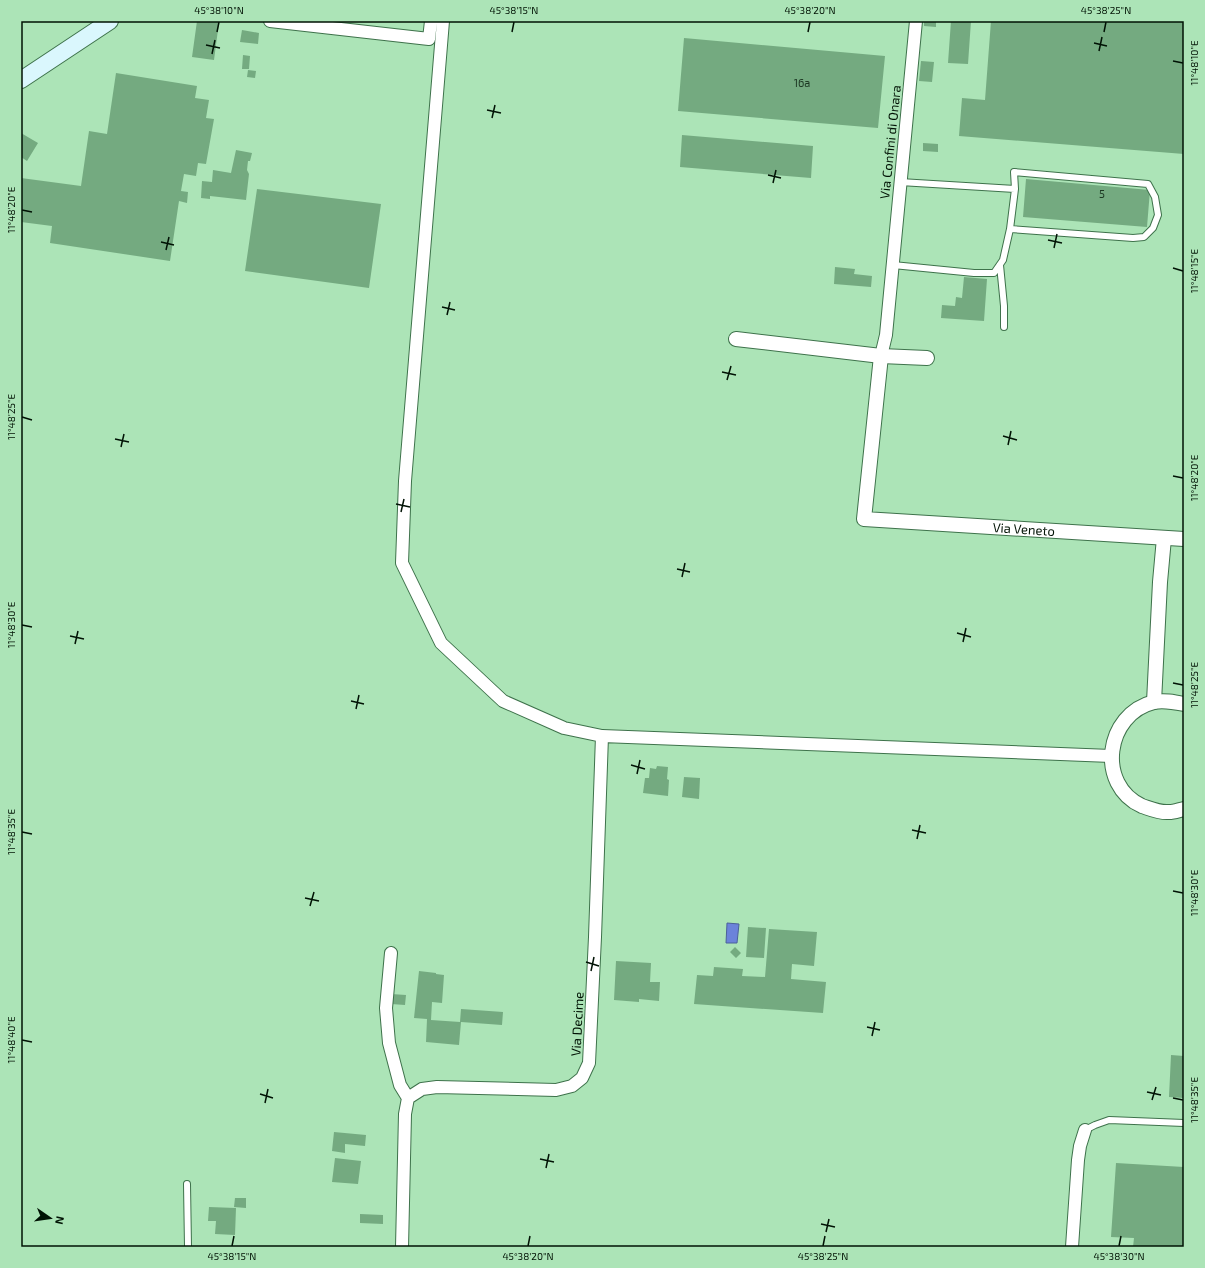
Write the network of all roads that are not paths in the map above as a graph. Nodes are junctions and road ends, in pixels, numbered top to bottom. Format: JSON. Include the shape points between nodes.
{"nodes":[{"id":1,"x":110,"y":21,"type":"edge"},
{"id":2,"x":270,"y":21,"type":"edge"},
{"id":3,"x":431,"y":21,"type":"edge"},
{"id":4,"x":443,"y":21,"type":"edge"},
{"id":5,"x":916,"y":21,"type":"edge"},
{"id":6,"x":21,"y":80,"type":"edge"},
{"id":7,"x":900,"y":182,"type":"junction"},
{"id":8,"x":1015,"y":189,"type":"junction"},
{"id":9,"x":1010,"y":230,"type":"junction"},
{"id":10,"x":893,"y":265,"type":"junction"},
{"id":11,"x":1000,"y":265,"type":"junction"},
{"id":12,"x":1004,"y":326,"type":"dead end"},
{"id":13,"x":736,"y":339,"type":"dead end"},
{"id":14,"x":881,"y":356,"type":"junction"},
{"id":15,"x":927,"y":358,"type":"dead end"},
{"id":16,"x":1164,"y":538,"type":"junction"},
{"id":17,"x":1184,"y":539,"type":"edge"},
{"id":18,"x":1154,"y":702,"type":"junction"},
{"id":19,"x":1184,"y":704,"type":"edge"},
{"id":20,"x":602,"y":736,"type":"junction"},
{"id":21,"x":1111,"y":756,"type":"junction"},
{"id":22,"x":1184,"y":809,"type":"edge"},
{"id":23,"x":391,"y":953,"type":"dead end"},
{"id":24,"x":408,"y":1098,"type":"junction"},
{"id":25,"x":1184,"y":1123,"type":"edge"},
{"id":26,"x":1085,"y":1130,"type":"joint"},
{"id":27,"x":187,"y":1184,"type":"dead end"},
{"id":28,"x":188,"y":1247,"type":"edge"},
{"id":29,"x":402,"y":1247,"type":"edge"},
{"id":30,"x":1072,"y":1247,"type":"edge"}],
"edges":[{"from":1,"to":6,"type":"main road"},
{"from":2,"to":3,"type":"street","via":[[429,39]]},
{"from":4,"to":20,"type":"street","via":[[405,482],[402,563],[441,643],[503,701],[564,728]]},
{"from":5,"to":7,"type":"street","name":"Via Confini di Onara"},
{"from":7,"to":8,"type":"lane"},
{"from":7,"to":10,"type":"street","name":"Via Confini di Onara"},
{"from":8,"to":9,"type":"lane"},
{"from":8,"to":9,"type":"lane","via":[[1014,172],[1148,184],[1155,198],[1158,215],[1153,228],[1144,237]]},
{"from":9,"to":11,"type":"lane"},
{"from":10,"to":11,"type":"lane","via":[[994,272]]},
{"from":10,"to":14,"type":"street","name":"Via Confini di Onara","via":[[886,335]]},
{"from":11,"to":12,"type":"lane"},
{"from":13,"to":14,"type":"street"},
{"from":14,"to":15,"type":"street"},
{"from":14,"to":16,"type":"street","name":"Via Veneto","via":[[864,519]]},
{"from":16,"to":17,"type":"street","name":"Via Veneto"},
{"from":16,"to":18,"type":"street"},
{"from":18,"to":19,"type":"street","via":[[1171,701]]},
{"from":18,"to":21,"type":"street","via":[[1137,710],[1123,722],[1114,738]]},
{"from":20,"to":21,"type":"street"},
{"from":20,"to":24,"type":"street","name":"Via Decime","via":[[589,1063],[582,1078],[572,1086],[556,1090],[437,1087],[422,1089]]},
{"from":21,"to":22,"type":"street","via":[[1114,774],[1122,790],[1136,802],[1152,810],[1168,812]]},
{"from":23,"to":24,"type":"street","via":[[386,1008],[389,1043],[400,1085]]},
{"from":24,"to":29,"type":"street","via":[[405,1114]]},
{"from":25,"to":26,"type":"lane","via":[[1109,1120]]},
{"from":26,"to":30,"type":"street","via":[[1078,1160]]},
{"from":27,"to":28,"type":"lane"}]}
